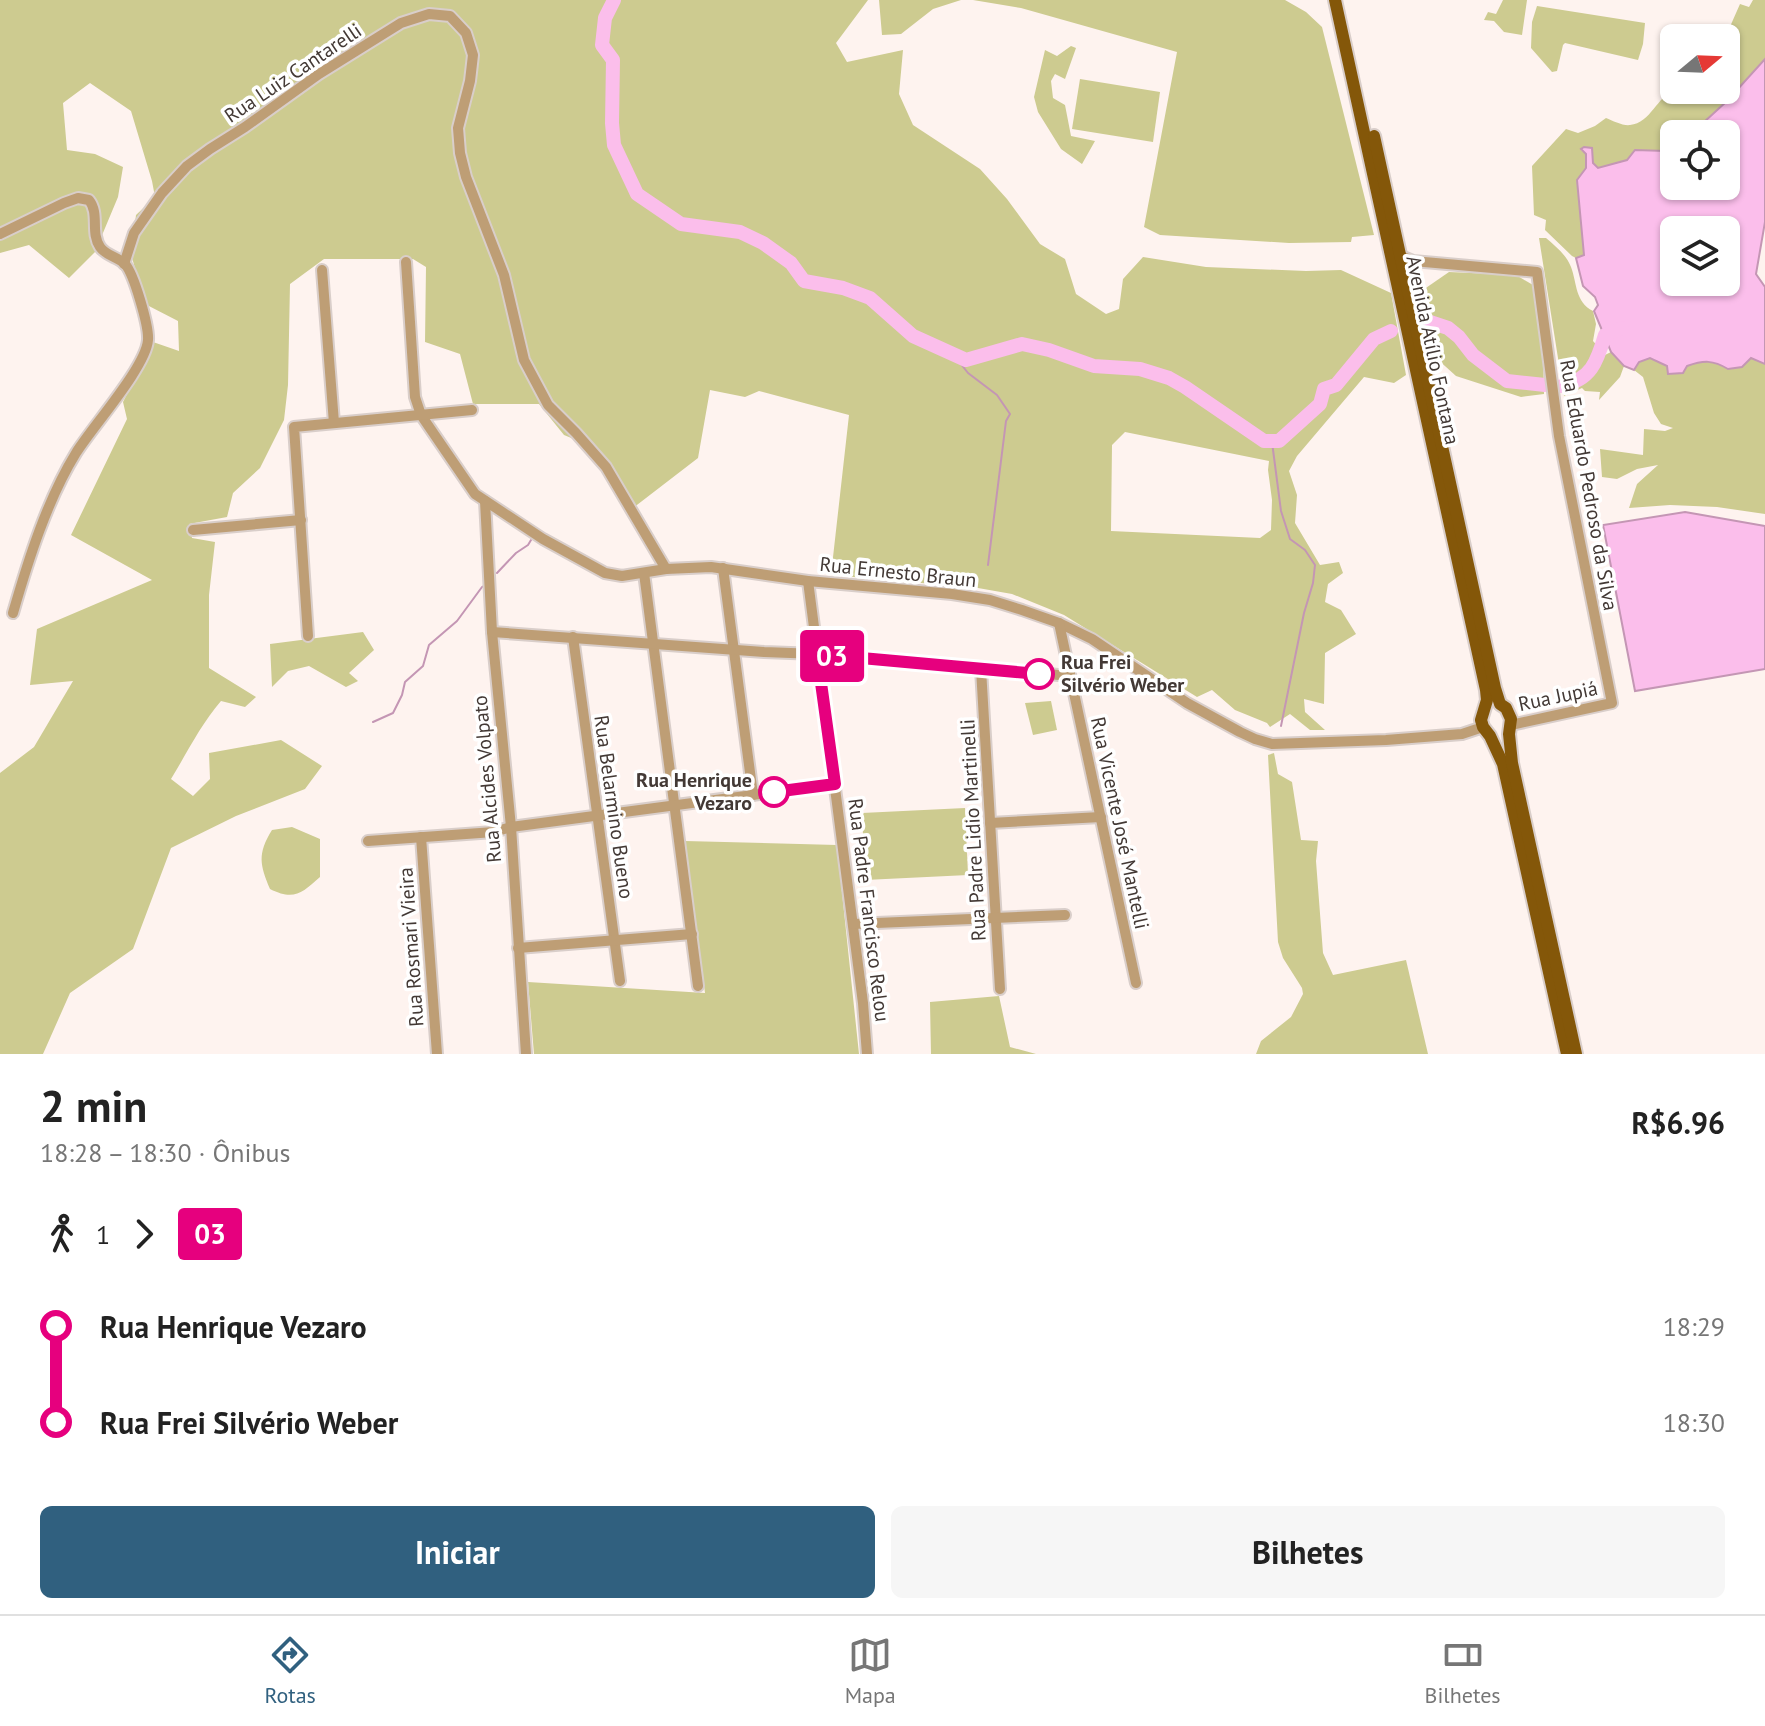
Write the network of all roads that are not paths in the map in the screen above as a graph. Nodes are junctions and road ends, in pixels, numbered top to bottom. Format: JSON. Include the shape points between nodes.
{"nodes":[{"id":1,"x":1335,"y":0,"type":"edge"},
{"id":2,"x":1343,"y":0,"type":"edge"},
{"id":3,"x":0,"y":234,"type":"edge"},
{"id":4,"x":1395,"y":254,"type":"junction"},
{"id":5,"x":406,"y":262,"type":"dead end"},
{"id":6,"x":124,"y":264,"type":"junction"},
{"id":7,"x":322,"y":270,"type":"dead end"},
{"id":8,"x":472,"y":410,"type":"dead end"},
{"id":9,"x":421,"y":415,"type":"junction"},
{"id":10,"x":334,"y":423,"type":"junction"},
{"id":11,"x":485,"y":501,"type":"junction"},
{"id":12,"x":301,"y":520,"type":"junction"},
{"id":13,"x":193,"y":530,"type":"dead end"},
{"id":14,"x":723,"y":568,"type":"junction"},
{"id":15,"x":666,"y":569,"type":"junction"},
{"id":16,"x":644,"y":573,"type":"junction"},
{"id":17,"x":808,"y":581,"type":"junction"},
{"id":18,"x":13,"y":613,"type":"dead end"},
{"id":19,"x":1059,"y":623,"type":"junction"},
{"id":20,"x":492,"y":632,"type":"junction"},
{"id":21,"x":308,"y":636,"type":"dead end"},
{"id":22,"x":573,"y":637,"type":"junction"},
{"id":23,"x":653,"y":644,"type":"junction"},
{"id":24,"x":734,"y":650,"type":"junction"},
{"id":25,"x":817,"y":654,"type":"junction"},
{"id":26,"x":981,"y":669,"type":"junction"},
{"id":27,"x":1070,"y":676,"type":"junction"},
{"id":28,"x":1612,"y":703,"type":"joint"},
{"id":29,"x":1500,"y":704,"type":"junction"},
{"id":30,"x":1485,"y":709,"type":"junction"},
{"id":31,"x":1510,"y":729,"type":"junction"},
{"id":32,"x":1486,"y":732,"type":"junction"},
{"id":33,"x":835,"y":784,"type":"junction"},
{"id":34,"x":753,"y":795,"type":"junction"},
{"id":35,"x":675,"y":805,"type":"junction"},
{"id":36,"x":597,"y":816,"type":"junction"},
{"id":37,"x":1101,"y":817,"type":"junction"},
{"id":38,"x":990,"y":823,"type":"junction"},
{"id":39,"x":511,"y":827,"type":"junction"},
{"id":40,"x":421,"y":837,"type":"junction"},
{"id":41,"x":368,"y":841,"type":"dead end"},
{"id":42,"x":1065,"y":915,"type":"dead end"},
{"id":43,"x":996,"y":918,"type":"junction"},
{"id":44,"x":853,"y":924,"type":"junction"},
{"id":45,"x":692,"y":934,"type":"junction"},
{"id":46,"x":614,"y":940,"type":"junction"},
{"id":47,"x":518,"y":948,"type":"junction"},
{"id":48,"x":620,"y":981,"type":"dead end"},
{"id":49,"x":1136,"y":983,"type":"dead end"},
{"id":50,"x":698,"y":986,"type":"dead end"},
{"id":51,"x":1000,"y":989,"type":"dead end"},
{"id":52,"x":437,"y":1054,"type":"edge"},
{"id":53,"x":526,"y":1054,"type":"edge"},
{"id":54,"x":867,"y":1054,"type":"edge"},
{"id":55,"x":1567,"y":1054,"type":"edge"},
{"id":56,"x":1576,"y":1054,"type":"edge"}],
"edges":[{"from":1,"to":4,"type":"main road","name":"Avenida Atílio Fontana"},
{"from":2,"to":4,"type":"main road","name":"Avenida Atílio Fontana"},
{"from":3,"to":6,"type":"street","via":[[64,203],[89,200],[95,207],[99,246]]},
{"from":4,"to":28,"type":"street","name":"Rua Eduardo Pedroso da Silva","via":[[1413,261],[1537,272],[1559,436]]},
{"from":4,"to":29,"type":"main road","name":"Avenida Atílio Fontana"},
{"from":4,"to":30,"type":"main road","name":"Avenida Atílio Fontana","via":[[1486,690]]},
{"from":5,"to":9,"type":"street","via":[[415,397]]},
{"from":6,"to":15,"type":"street","name":"Rua Luiz Cantarelli","via":[[134,233],[187,166],[401,23],[429,14],[450,16],[466,33],[473,55],[458,128],[460,153],[504,275],[524,360],[548,405],[606,467]]},
{"from":6,"to":18,"type":"street","via":[[147,324],[148,343],[75,454],[44,517]]},
{"from":7,"to":10,"type":"street"},
{"from":8,"to":9,"type":"street"},
{"from":9,"to":10,"type":"street"},
{"from":9,"to":11,"type":"street","name":"Rua Ernesto Braun"},
{"from":10,"to":12,"type":"street","via":[[294,427]]},
{"from":11,"to":16,"type":"street","name":"Rua Ernesto Braun","via":[[598,570],[622,576]]},
{"from":11,"to":20,"type":"street","name":"Rua Alcides Volpato"},
{"from":12,"to":13,"type":"street"},
{"from":12,"to":21,"type":"street"},
{"from":14,"to":15,"type":"street","name":"Rua Ernesto Braun"},
{"from":14,"to":17,"type":"street","name":"Rua Ernesto Braun"},
{"from":14,"to":24,"type":"street"},
{"from":15,"to":16,"type":"street","name":"Rua Ernesto Braun"},
{"from":16,"to":23,"type":"street"},
{"from":17,"to":19,"type":"street","name":"Rua Ernesto Braun","via":[[990,600]]},
{"from":17,"to":25,"type":"street","name":"Rua Padre Francisco Relou"},
{"from":19,"to":27,"type":"street","name":"Rua Vicente José Mantelli"},
{"from":19,"to":32,"type":"street","name":"Rua Ernesto Braun","via":[[1187,703],[1264,742]]},
{"from":20,"to":22,"type":"street"},
{"from":20,"to":39,"type":"street","name":"Rua Alcides Volpato"},
{"from":22,"to":23,"type":"street"},
{"from":22,"to":36,"type":"street","name":"Rua Belarmino Bueno"},
{"from":23,"to":24,"type":"street"},
{"from":23,"to":35,"type":"street"},
{"from":24,"to":25,"type":"street"},
{"from":24,"to":34,"type":"street"},
{"from":25,"to":26,"type":"street"},
{"from":25,"to":33,"type":"street","name":"Rua Padre Francisco Relou"},
{"from":26,"to":27,"type":"street"},
{"from":26,"to":38,"type":"street","name":"Rua Padre Lidio Martinelli"},
{"from":27,"to":37,"type":"street","name":"Rua Vicente José Mantelli"},
{"from":28,"to":31,"type":"street","name":"Rua Jupiá"},
{"from":29,"to":30,"type":"main road"},
{"from":29,"to":31,"type":"main road","via":[[1510,714]]},
{"from":30,"to":32,"type":"main road","via":[[1481,720]]},
{"from":31,"to":32,"type":"main road","via":[[1497,738]]},
{"from":31,"to":56,"type":"main road","via":[[1512,763]]},
{"from":32,"to":55,"type":"main road","via":[[1503,764]]},
{"from":33,"to":34,"type":"street"},
{"from":33,"to":44,"type":"street","name":"Rua Padre Francisco Relou"},
{"from":34,"to":35,"type":"street"},
{"from":35,"to":36,"type":"street"},
{"from":35,"to":45,"type":"street"},
{"from":36,"to":39,"type":"street"},
{"from":36,"to":46,"type":"street","name":"Rua Belarmino Bueno"},
{"from":37,"to":38,"type":"street"},
{"from":37,"to":49,"type":"street","name":"Rua Vicente José Mantelli"},
{"from":38,"to":43,"type":"street","name":"Rua Padre Lidio Martinelli"},
{"from":39,"to":40,"type":"street"},
{"from":39,"to":47,"type":"street","name":"Rua Alcides Volpato"},
{"from":40,"to":41,"type":"street"},
{"from":40,"to":52,"type":"street","name":"Rua Rosmari Vieira"},
{"from":42,"to":43,"type":"street"},
{"from":43,"to":44,"type":"street"},
{"from":43,"to":51,"type":"street","name":"Rua Padre Lidio Martinelli"},
{"from":44,"to":54,"type":"street","name":"Rua Padre Francisco Relou"},
{"from":45,"to":46,"type":"street"},
{"from":45,"to":50,"type":"street"},
{"from":46,"to":47,"type":"street"},
{"from":46,"to":48,"type":"street","name":"Rua Belarmino Bueno"},
{"from":47,"to":53,"type":"street","name":"Rua Alcides Volpato"}]}
